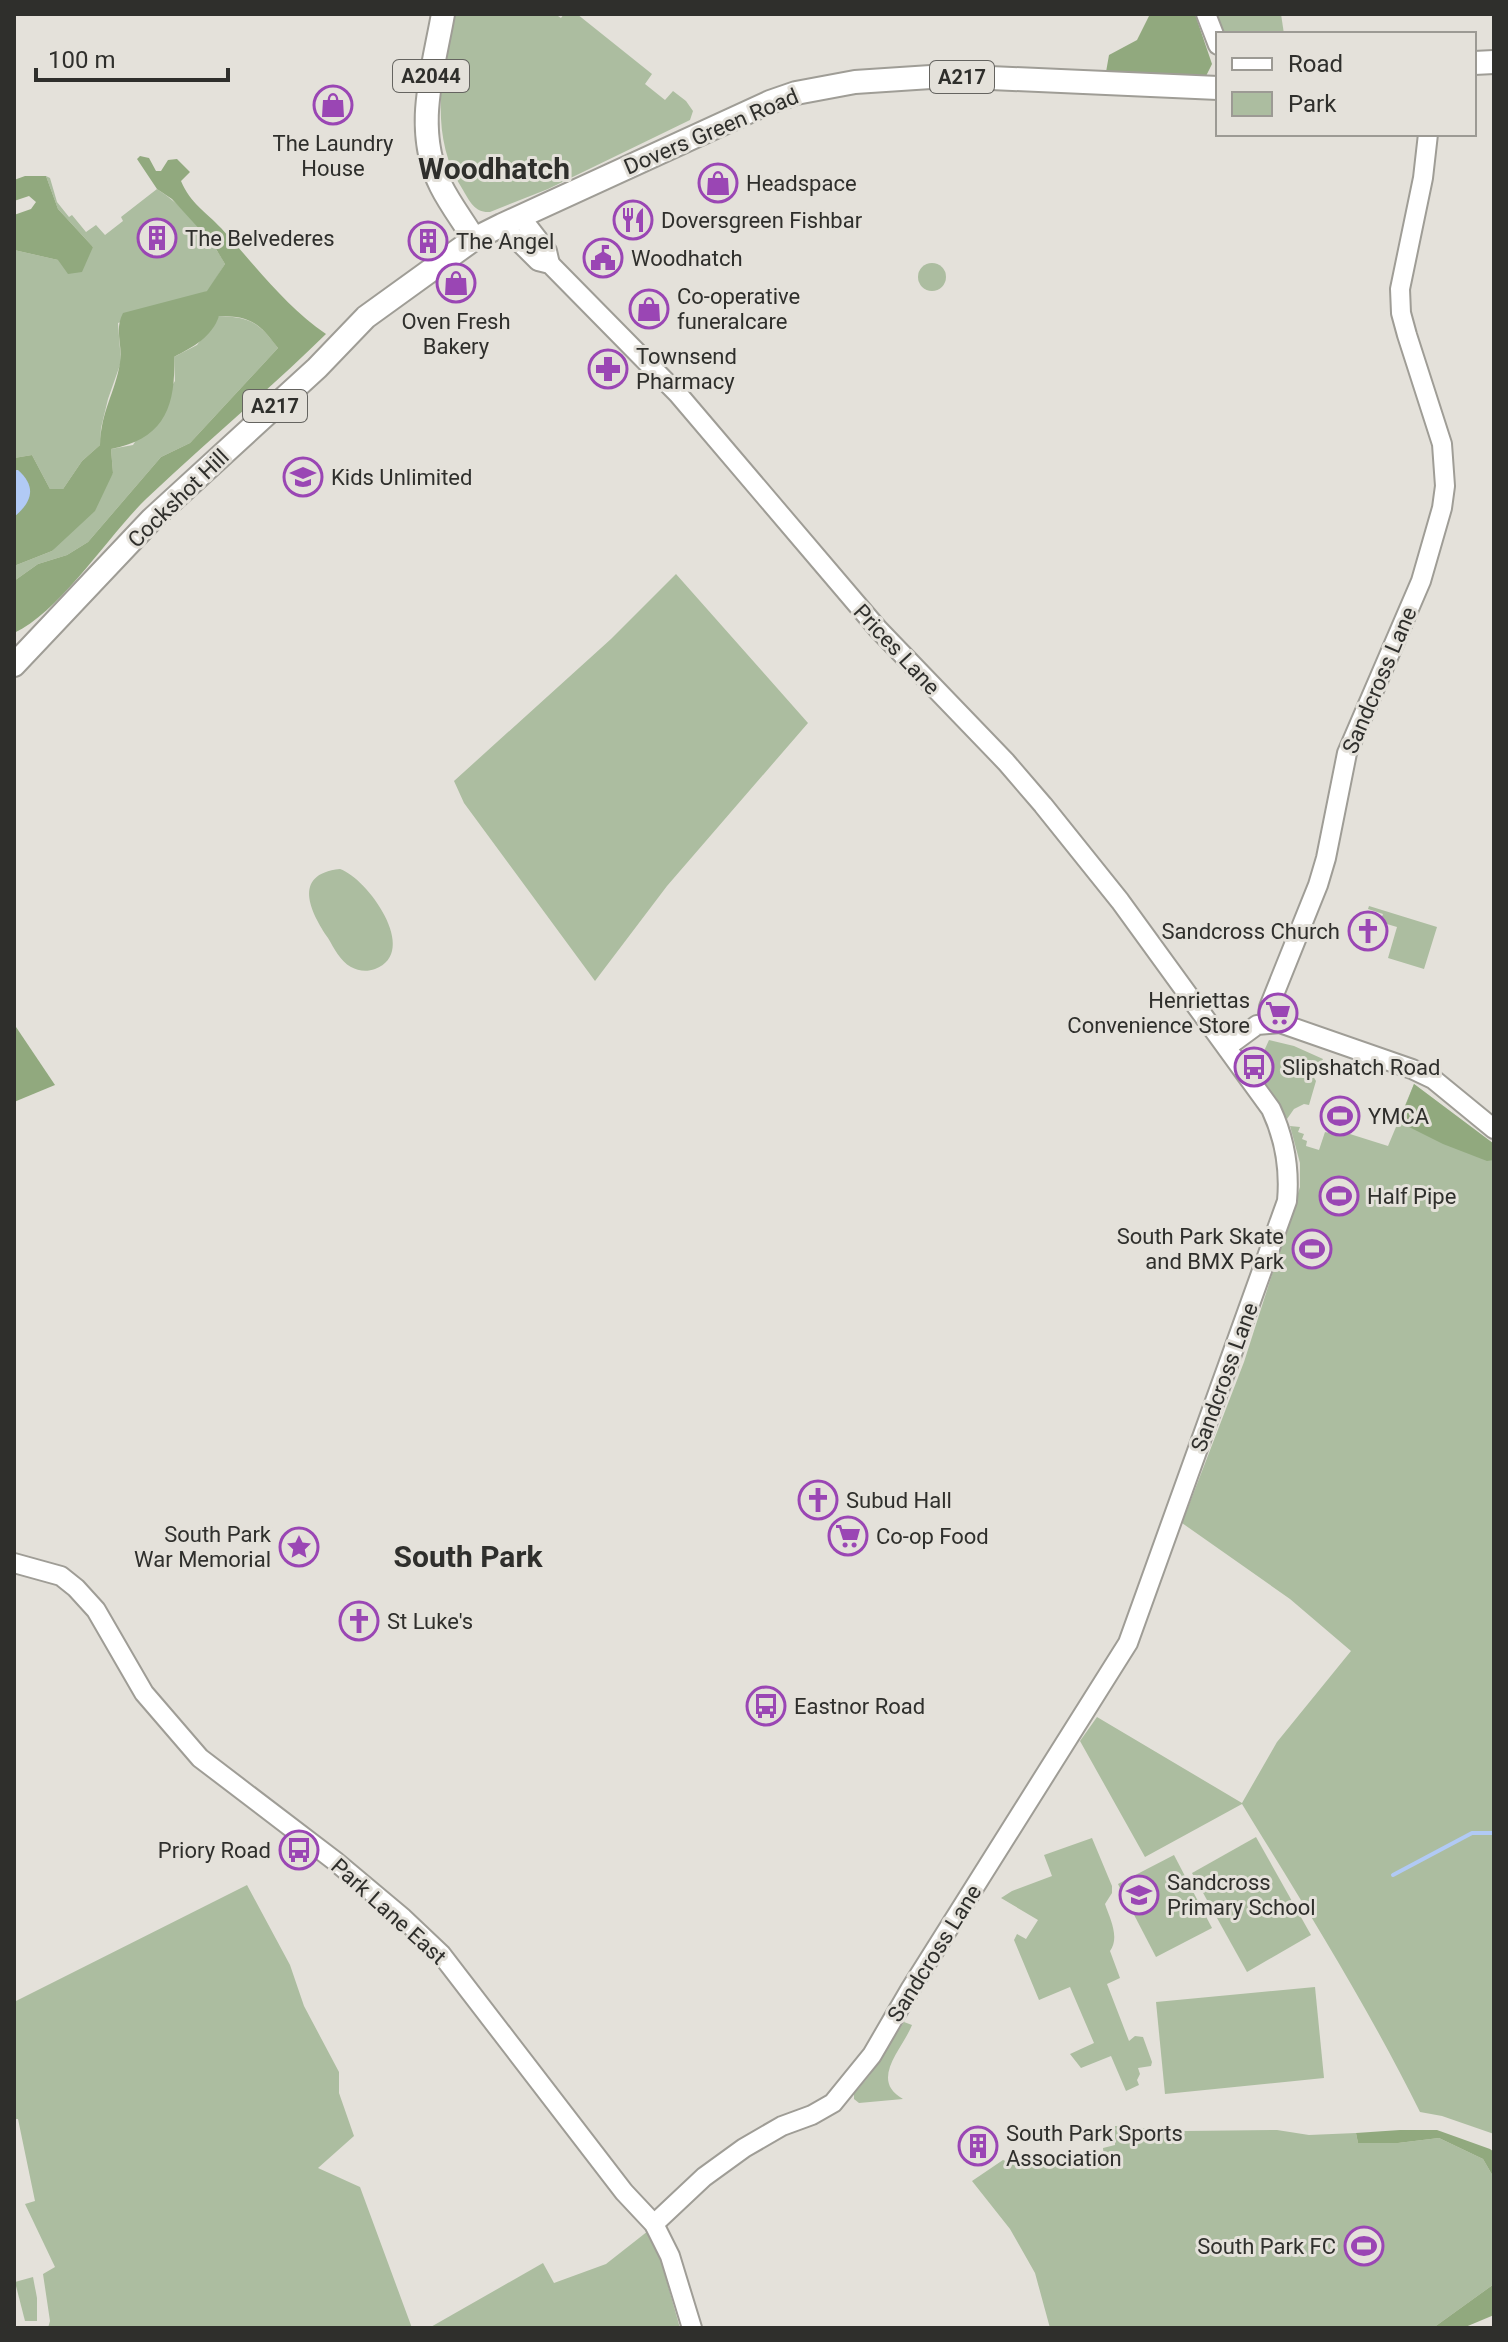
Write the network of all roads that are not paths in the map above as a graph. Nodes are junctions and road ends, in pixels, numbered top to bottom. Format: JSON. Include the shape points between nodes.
{"nodes":[{"id":1,"x":443,"y":14,"type":"edge"},
{"id":2,"x":1206,"y":14,"type":"edge"},
{"id":3,"x":1216,"y":40,"type":"edge"},
{"id":4,"x":1216,"y":88,"type":"edge"},
{"id":5,"x":1428,"y":136,"type":"edge"},
{"id":6,"x":511,"y":220,"type":"junction"},
{"id":7,"x":474,"y":239,"type":"junction"},
{"id":8,"x":14,"y":665,"type":"edge"},
{"id":9,"x":1267,"y":1024,"type":"junction"},
{"id":10,"x":1227,"y":1047,"type":"junction"},
{"id":11,"x":1494,"y":1129,"type":"edge"},
{"id":12,"x":14,"y":1563,"type":"edge"},
{"id":13,"x":654,"y":2224,"type":"junction"},
{"id":14,"x":692,"y":2328,"type":"edge"}],
"edges":[{"from":1,"to":7,"type":"main road","number":"A2044","via":[[428,88],[427,138],[441,186]]},
{"from":2,"to":3,"type":"street"},
{"from":4,"to":6,"type":"main road","name":"Dovers Green Road","number":"A217","via":[[946,76],[825,87],[770,102]]},
{"from":5,"to":9,"type":"street","name":"Sandcross Lane","via":[[1400,289],[1401,313],[1442,444],[1442,508],[1421,581],[1347,753],[1326,858]]},
{"from":6,"to":7,"type":"main road","name":"Cockshot Hill","number":"A217"},
{"from":6,"to":10,"type":"street","name":"Prices Lane","via":[[538,261],[550,264],[670,385],[878,629],[1043,805]]},
{"from":7,"to":8,"type":"main road","name":"Cockshot Hill","number":"A217","via":[[366,317],[152,519]]},
{"from":9,"to":10,"type":"street","via":[[1257,1025]]},
{"from":9,"to":11,"type":"street","via":[[1280,1023],[1412,1069],[1433,1079]]},
{"from":10,"to":13,"type":"street","name":"Sandcross Lane","via":[[1278,1124],[1287,1160],[1287,1201],[1128,1643],[872,2055],[833,2103],[744,2148]]},
{"from":12,"to":13,"type":"street","name":"Park Lane East","via":[[61,1576],[76,1588],[96,1610],[144,1693],[200,1758],[335,1861],[441,1954]]},
{"from":13,"to":14,"type":"street","name":"Park Lane East","via":[[670,2256]]}]}
